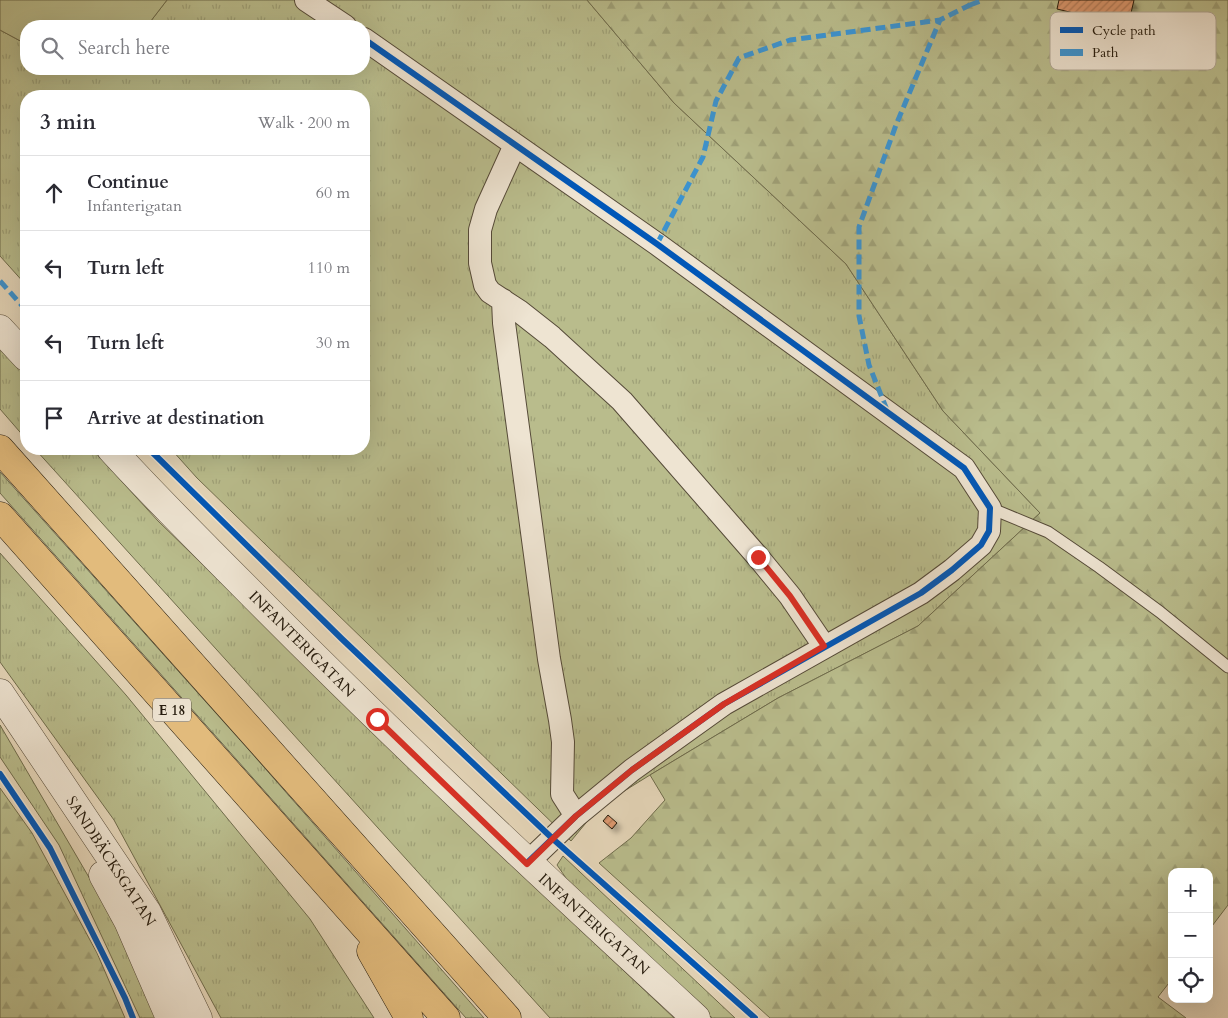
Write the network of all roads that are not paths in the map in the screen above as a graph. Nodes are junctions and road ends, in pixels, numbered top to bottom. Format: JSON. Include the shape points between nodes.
{"nodes":[{"id":1,"x":306,"y":0,"type":"edge"},
{"id":2,"x":336,"y":20,"type":"edge"},
{"id":3,"x":370,"y":44,"type":"edge"},
{"id":4,"x":515,"y":145,"type":"junction"},
{"id":5,"x":503,"y":300,"type":"junction"},
{"id":6,"x":0,"y":329,"type":"edge"},
{"id":7,"x":20,"y":351,"type":"edge"},
{"id":8,"x":0,"y":449,"type":"edge"},
{"id":9,"x":116,"y":455,"type":"edge"},
{"id":10,"x":990,"y":508,"type":"junction"},
{"id":11,"x":0,"y":516,"type":"edge"},
{"id":12,"x":824,"y":646,"type":"junction"},
{"id":13,"x":1228,"y":667,"type":"edge"},
{"id":14,"x":6,"y":702,"type":"edge"},
{"id":15,"x":576,"y":816,"type":"junction"},
{"id":16,"x":527,"y":864,"type":"junction"},
{"id":17,"x":345,"y":904,"type":"junction"},
{"id":18,"x":170,"y":1018,"type":"edge"},
{"id":19,"x":198,"y":1018,"type":"edge"},
{"id":20,"x":408,"y":1018,"type":"edge"},
{"id":21,"x":446,"y":1018,"type":"edge"},
{"id":22,"x":507,"y":1018,"type":"edge"},
{"id":23,"x":696,"y":1018,"type":"edge"}],
"edges":[{"from":1,"to":2,"type":"street"},
{"from":3,"to":4,"type":"street"},
{"from":4,"to":5,"type":"street","via":[[486,208],[480,230],[480,263],[485,285]]},
{"from":4,"to":10,"type":"street","via":[[657,244],[964,468]]},
{"from":5,"to":12,"type":"street","via":[[552,337],[622,401],[769,570]]},
{"from":5,"to":15,"type":"street","via":[[543,616],[560,720],[562,794]]},
{"from":6,"to":7,"type":"street"},
{"from":8,"to":22,"type":"highway"},
{"from":9,"to":16,"type":"street","name":"INFANTERIGATAN","via":[[322,666]]},
{"from":10,"to":12,"type":"street","via":[[988,530],[981,545],[952,570],[920,593]]},
{"from":10,"to":13,"type":"lane","via":[[1048,532],[1160,612]]},
{"from":11,"to":17,"type":"highway","number":"E 18"},
{"from":12,"to":15,"type":"street","via":[[724,704],[632,770]]},
{"from":14,"to":18,"type":"street","name":"SANDBÄCKSGATAN","via":[[128,921]]},
{"from":14,"to":19,"type":"street","name":"SANDBÄCKSGATAN","via":[[147,912]]},
{"from":15,"to":16,"type":"street"},
{"from":16,"to":23,"type":"street","name":"INFANTERIGATAN"},
{"from":17,"to":20,"type":"highway"},
{"from":17,"to":21,"type":"highway","number":"E 18"}]}
